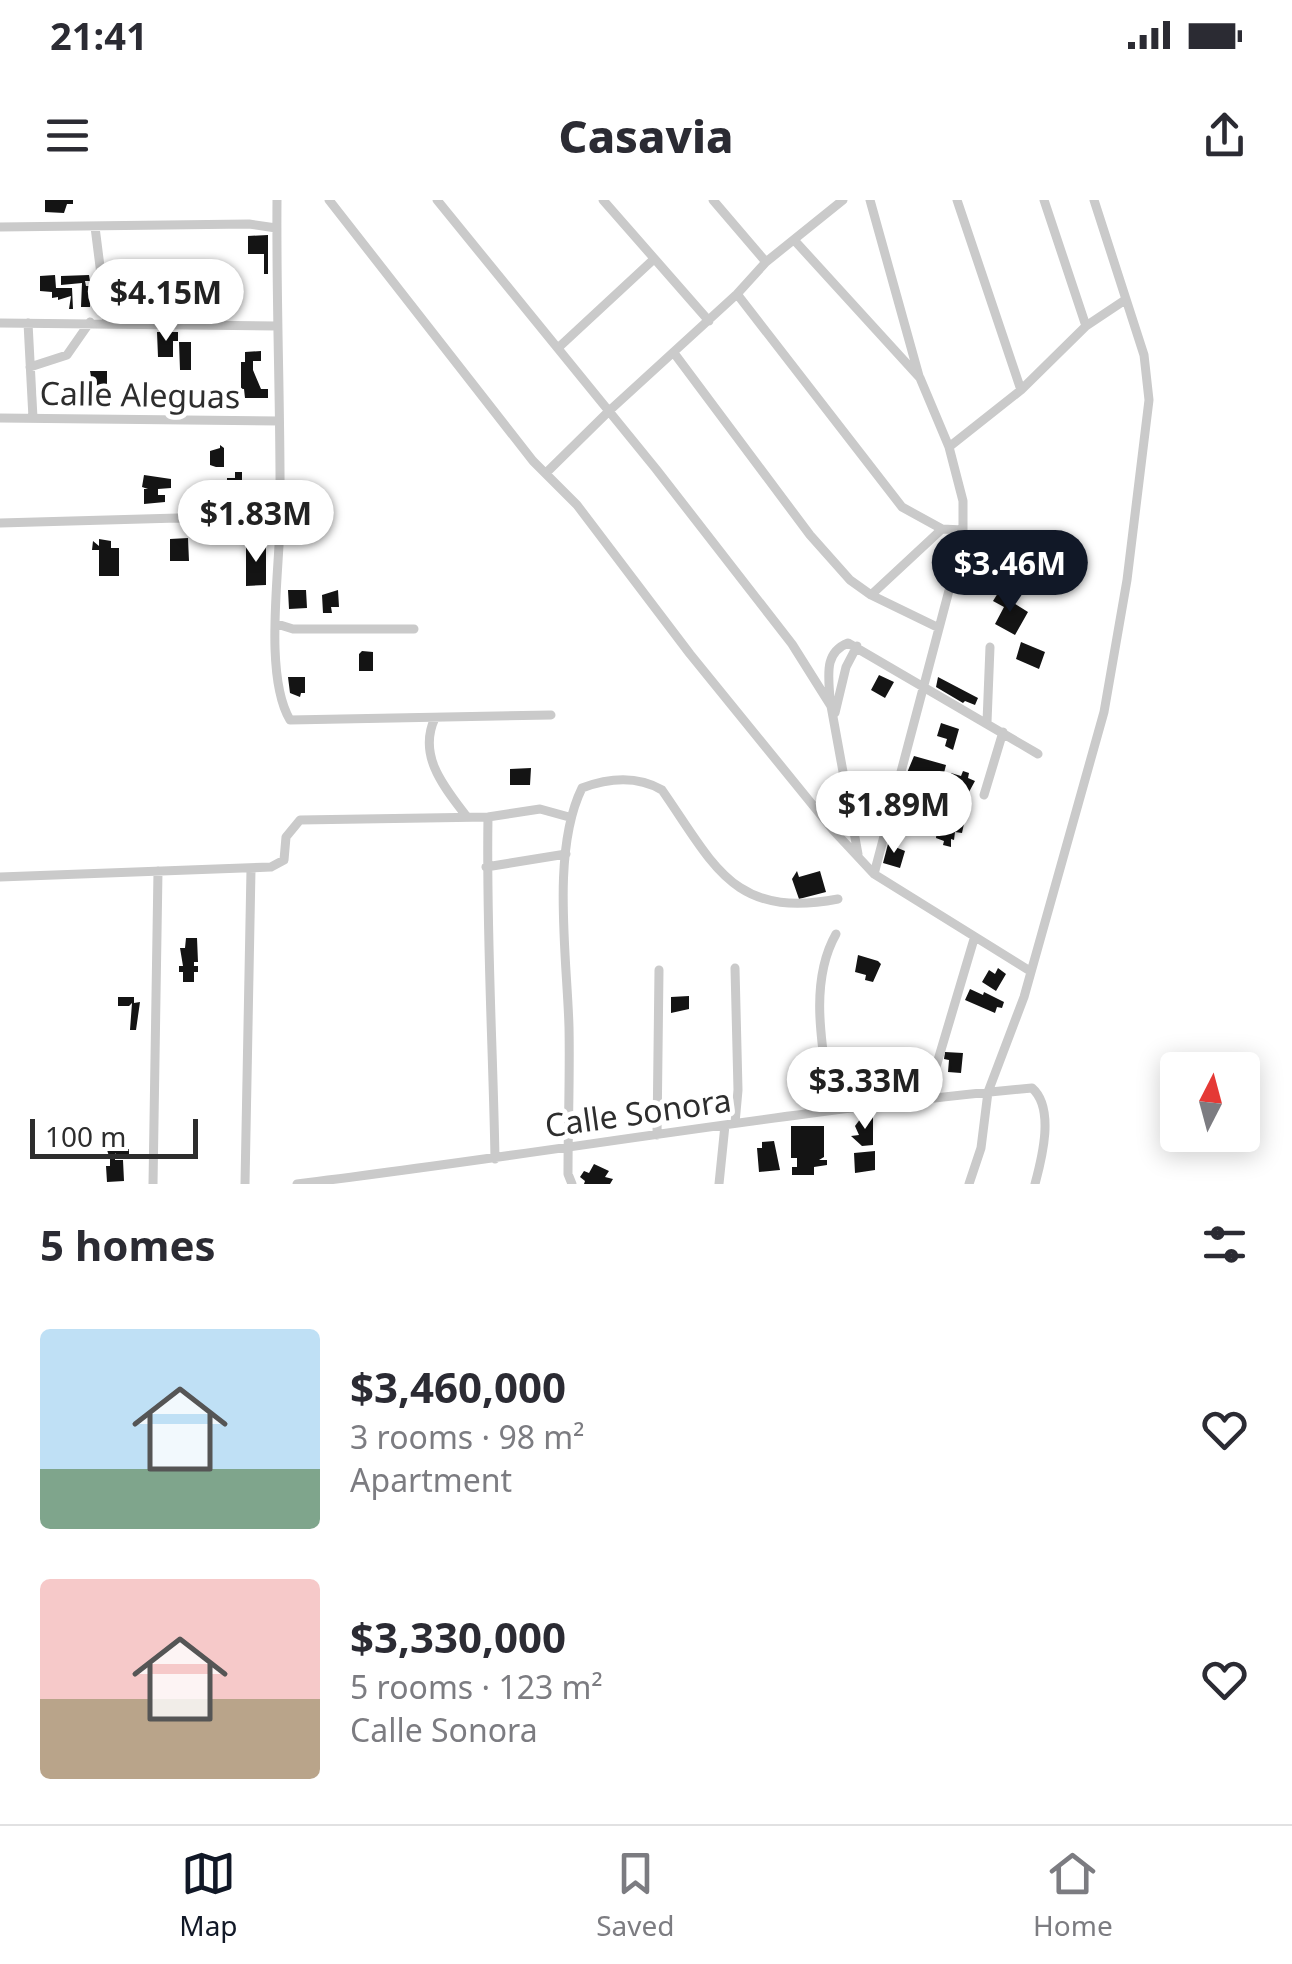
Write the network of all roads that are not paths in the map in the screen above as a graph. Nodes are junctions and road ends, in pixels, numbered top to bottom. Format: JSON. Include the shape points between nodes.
{"nodes":[{"id":1,"x":276,"y":200,"type":"edge"},
{"id":2,"x":329,"y":200,"type":"edge"},
{"id":3,"x":438,"y":200,"type":"edge"},
{"id":4,"x":602,"y":200,"type":"edge"},
{"id":5,"x":713,"y":200,"type":"edge"},
{"id":6,"x":821,"y":200,"type":"edge"},
{"id":7,"x":843,"y":200,"type":"edge"},
{"id":8,"x":870,"y":200,"type":"edge"},
{"id":9,"x":957,"y":200,"type":"edge"},
{"id":10,"x":1044,"y":200,"type":"edge"},
{"id":11,"x":1094,"y":200,"type":"edge"},
{"id":12,"x":831,"y":212,"type":"junction"},
{"id":13,"x":0,"y":227,"type":"edge"},
{"id":14,"x":95,"y":227,"type":"junction"},
{"id":15,"x":276,"y":228,"type":"junction"},
{"id":16,"x":795,"y":241,"type":"junction"},
{"id":17,"x":654,"y":258,"type":"junction"},
{"id":18,"x":766,"y":262,"type":"junction"},
{"id":19,"x":737,"y":294,"type":"junction"},
{"id":20,"x":1124,"y":300,"type":"junction"},
{"id":21,"x":708,"y":321,"type":"junction"},
{"id":22,"x":90,"y":322,"type":"junction"},
{"id":23,"x":106,"y":322,"type":"junction"},
{"id":24,"x":28,"y":323,"type":"junction"},
{"id":25,"x":0,"y":324,"type":"edge"},
{"id":26,"x":277,"y":326,"type":"junction"},
{"id":27,"x":1086,"y":326,"type":"junction"},
{"id":28,"x":558,"y":348,"type":"junction"},
{"id":29,"x":674,"y":352,"type":"junction"},
{"id":30,"x":30,"y":367,"type":"junction"},
{"id":31,"x":920,"y":378,"type":"junction"},
{"id":32,"x":1021,"y":390,"type":"junction"},
{"id":33,"x":609,"y":411,"type":"junction"},
{"id":34,"x":0,"y":418,"type":"edge"},
{"id":35,"x":33,"y":418,"type":"junction"},
{"id":36,"x":279,"y":420,"type":"junction"},
{"id":37,"x":949,"y":446,"type":"junction"},
{"id":38,"x":546,"y":473,"type":"junction"},
{"id":39,"x":0,"y":523,"type":"edge"},
{"id":40,"x":280,"y":524,"type":"junction"},
{"id":41,"x":942,"y":529,"type":"junction"},
{"id":42,"x":963,"y":530,"type":"junction"},
{"id":43,"x":872,"y":595,"type":"junction"},
{"id":44,"x":276,"y":624,"type":"junction"},
{"id":45,"x":414,"y":628,"type":"dead end"},
{"id":46,"x":939,"y":628,"type":"junction"},
{"id":47,"x":857,"y":646,"type":"junction"},
{"id":48,"x":990,"y":647,"type":"dead end"},
{"id":49,"x":922,"y":686,"type":"junction"},
{"id":50,"x":830,"y":706,"type":"junction"},
{"id":51,"x":552,"y":715,"type":"dead end"},
{"id":52,"x":435,"y":718,"type":"junction"},
{"id":53,"x":834,"y":718,"type":"junction"},
{"id":54,"x":986,"y":722,"type":"junction"},
{"id":55,"x":1003,"y":732,"type":"junction"},
{"id":56,"x":1038,"y":754,"type":"dead end"},
{"id":57,"x":984,"y":794,"type":"dead end"},
{"id":58,"x":467,"y":817,"type":"junction"},
{"id":59,"x":569,"y":817,"type":"junction"},
{"id":60,"x":488,"y":818,"type":"junction"},
{"id":61,"x":566,"y":854,"type":"junction"},
{"id":62,"x":859,"y":857,"type":"junction"},
{"id":63,"x":486,"y":867,"type":"junction"},
{"id":64,"x":252,"y":868,"type":"junction"},
{"id":65,"x":158,"y":871,"type":"junction"},
{"id":66,"x":874,"y":874,"type":"junction"},
{"id":67,"x":0,"y":877,"type":"edge"},
{"id":68,"x":838,"y":899,"type":"dead end"},
{"id":69,"x":836,"y":934,"type":"dead end"},
{"id":70,"x":974,"y":939,"type":"junction"},
{"id":71,"x":735,"y":968,"type":"dead end"},
{"id":72,"x":659,"y":970,"type":"dead end"},
{"id":73,"x":1030,"y":971,"type":"junction"},
{"id":74,"x":988,"y":1092,"type":"junction"},
{"id":75,"x":926,"y":1097,"type":"junction"},
{"id":76,"x":831,"y":1110,"type":"junction"},
{"id":77,"x":730,"y":1124,"type":"junction"},
{"id":78,"x":657,"y":1135,"type":"junction"},
{"id":79,"x":568,"y":1145,"type":"junction"},
{"id":80,"x":494,"y":1160,"type":"junction"},
{"id":81,"x":153,"y":1184,"type":"edge"},
{"id":82,"x":244,"y":1184,"type":"edge"},
{"id":83,"x":296,"y":1184,"type":"edge"},
{"id":84,"x":572,"y":1184,"type":"edge"},
{"id":85,"x":719,"y":1184,"type":"edge"},
{"id":86,"x":969,"y":1184,"type":"edge"},
{"id":87,"x":1035,"y":1184,"type":"edge"}],
"edges":[{"from":1,"to":15,"type":"street"},
{"from":2,"to":38,"type":"street"},
{"from":3,"to":28,"type":"street"},
{"from":4,"to":17,"type":"street"},
{"from":5,"to":18,"type":"street"},
{"from":6,"to":12,"type":"street"},
{"from":7,"to":12,"type":"street"},
{"from":8,"to":31,"type":"street"},
{"from":9,"to":32,"type":"street"},
{"from":10,"to":27,"type":"street"},
{"from":11,"to":20,"type":"street"},
{"from":12,"to":16,"type":"street"},
{"from":13,"to":14,"type":"street"},
{"from":14,"to":15,"type":"street"},
{"from":14,"to":23,"type":"street"},
{"from":15,"to":26,"type":"street"},
{"from":16,"to":18,"type":"street"},
{"from":16,"to":31,"type":"street"},
{"from":17,"to":21,"type":"street"},
{"from":17,"to":28,"type":"street"},
{"from":18,"to":19,"type":"street"},
{"from":19,"to":21,"type":"street"},
{"from":19,"to":41,"type":"street","via":[[902,507]]},
{"from":20,"to":27,"type":"street"},
{"from":20,"to":73,"type":"street","via":[[1144,355],[1150,400],[1127,580],[1104,712]]},
{"from":21,"to":29,"type":"street"},
{"from":22,"to":23,"type":"street"},
{"from":22,"to":24,"type":"street"},
{"from":22,"to":30,"type":"street","via":[[67,355]]},
{"from":23,"to":26,"type":"street"},
{"from":24,"to":25,"type":"street"},
{"from":24,"to":30,"type":"street"},
{"from":26,"to":36,"type":"street"},
{"from":27,"to":32,"type":"street"},
{"from":28,"to":33,"type":"street"},
{"from":29,"to":33,"type":"street"},
{"from":29,"to":43,"type":"street","via":[[810,535]]},
{"from":30,"to":35,"type":"street"},
{"from":31,"to":37,"type":"street"},
{"from":32,"to":37,"type":"street"},
{"from":33,"to":38,"type":"street"},
{"from":33,"to":50,"type":"street","via":[[792,644]]},
{"from":34,"to":35,"type":"street","name":"Calle Aleguas"},
{"from":35,"to":36,"type":"street","name":"Calle Aleguas"},
{"from":36,"to":40,"type":"street"},
{"from":37,"to":42,"type":"street"},
{"from":38,"to":62,"type":"street"},
{"from":39,"to":40,"type":"street","via":[[178,518]]},
{"from":40,"to":44,"type":"street"},
{"from":41,"to":42,"type":"street"},
{"from":41,"to":43,"type":"street"},
{"from":42,"to":46,"type":"street"},
{"from":43,"to":46,"type":"street"},
{"from":44,"to":45,"type":"street"},
{"from":44,"to":52,"type":"street","via":[[278,686],[290,720]]},
{"from":46,"to":49,"type":"street"},
{"from":47,"to":49,"type":"street"},
{"from":47,"to":50,"type":"street","via":[[848,643],[830,658]]},
{"from":47,"to":53,"type":"street"},
{"from":48,"to":54,"type":"street"},
{"from":49,"to":54,"type":"street"},
{"from":49,"to":66,"type":"street"},
{"from":50,"to":53,"type":"street"},
{"from":51,"to":52,"type":"street"},
{"from":52,"to":58,"type":"street","via":[[427,745],[438,778]]},
{"from":53,"to":62,"type":"street"},
{"from":54,"to":55,"type":"street"},
{"from":55,"to":56,"type":"street"},
{"from":55,"to":57,"type":"street"},
{"from":58,"to":60,"type":"street"},
{"from":58,"to":64,"type":"street","via":[[300,820],[286,837],[284,860]]},
{"from":59,"to":60,"type":"street","via":[[540,809]]},
{"from":59,"to":61,"type":"street"},
{"from":59,"to":68,"type":"street","via":[[582,788],[612,780],[648,782],[662,790],[731,882],[752,896],[803,906]]},
{"from":60,"to":63,"type":"street"},
{"from":61,"to":63,"type":"street"},
{"from":61,"to":79,"type":"street"},
{"from":62,"to":66,"type":"street"},
{"from":63,"to":80,"type":"street"},
{"from":64,"to":65,"type":"street"},
{"from":64,"to":82,"type":"street"},
{"from":65,"to":67,"type":"street"},
{"from":65,"to":81,"type":"street"},
{"from":66,"to":70,"type":"street"},
{"from":69,"to":76,"type":"street","via":[[820,992]]},
{"from":70,"to":73,"type":"street"},
{"from":70,"to":75,"type":"street"},
{"from":71,"to":77,"type":"street","via":[[738,1090]]},
{"from":72,"to":78,"type":"street"},
{"from":73,"to":74,"type":"street"},
{"from":74,"to":75,"type":"street","name":"Calle Sonora"},
{"from":74,"to":86,"type":"street"},
{"from":74,"to":87,"type":"street","name":"Calle Sonora","via":[[1032,1088],[1039,1094],[1042,1159]]},
{"from":75,"to":76,"type":"street","name":"Calle Sonora"},
{"from":76,"to":77,"type":"street","name":"Calle Sonora"},
{"from":77,"to":78,"type":"street","name":"Calle Sonora"},
{"from":77,"to":85,"type":"street"},
{"from":78,"to":79,"type":"street","name":"Calle Sonora"},
{"from":79,"to":80,"type":"street","name":"Calle Sonora"},
{"from":79,"to":84,"type":"street"},
{"from":80,"to":83,"type":"street","name":"Calle Sonora"}]}
